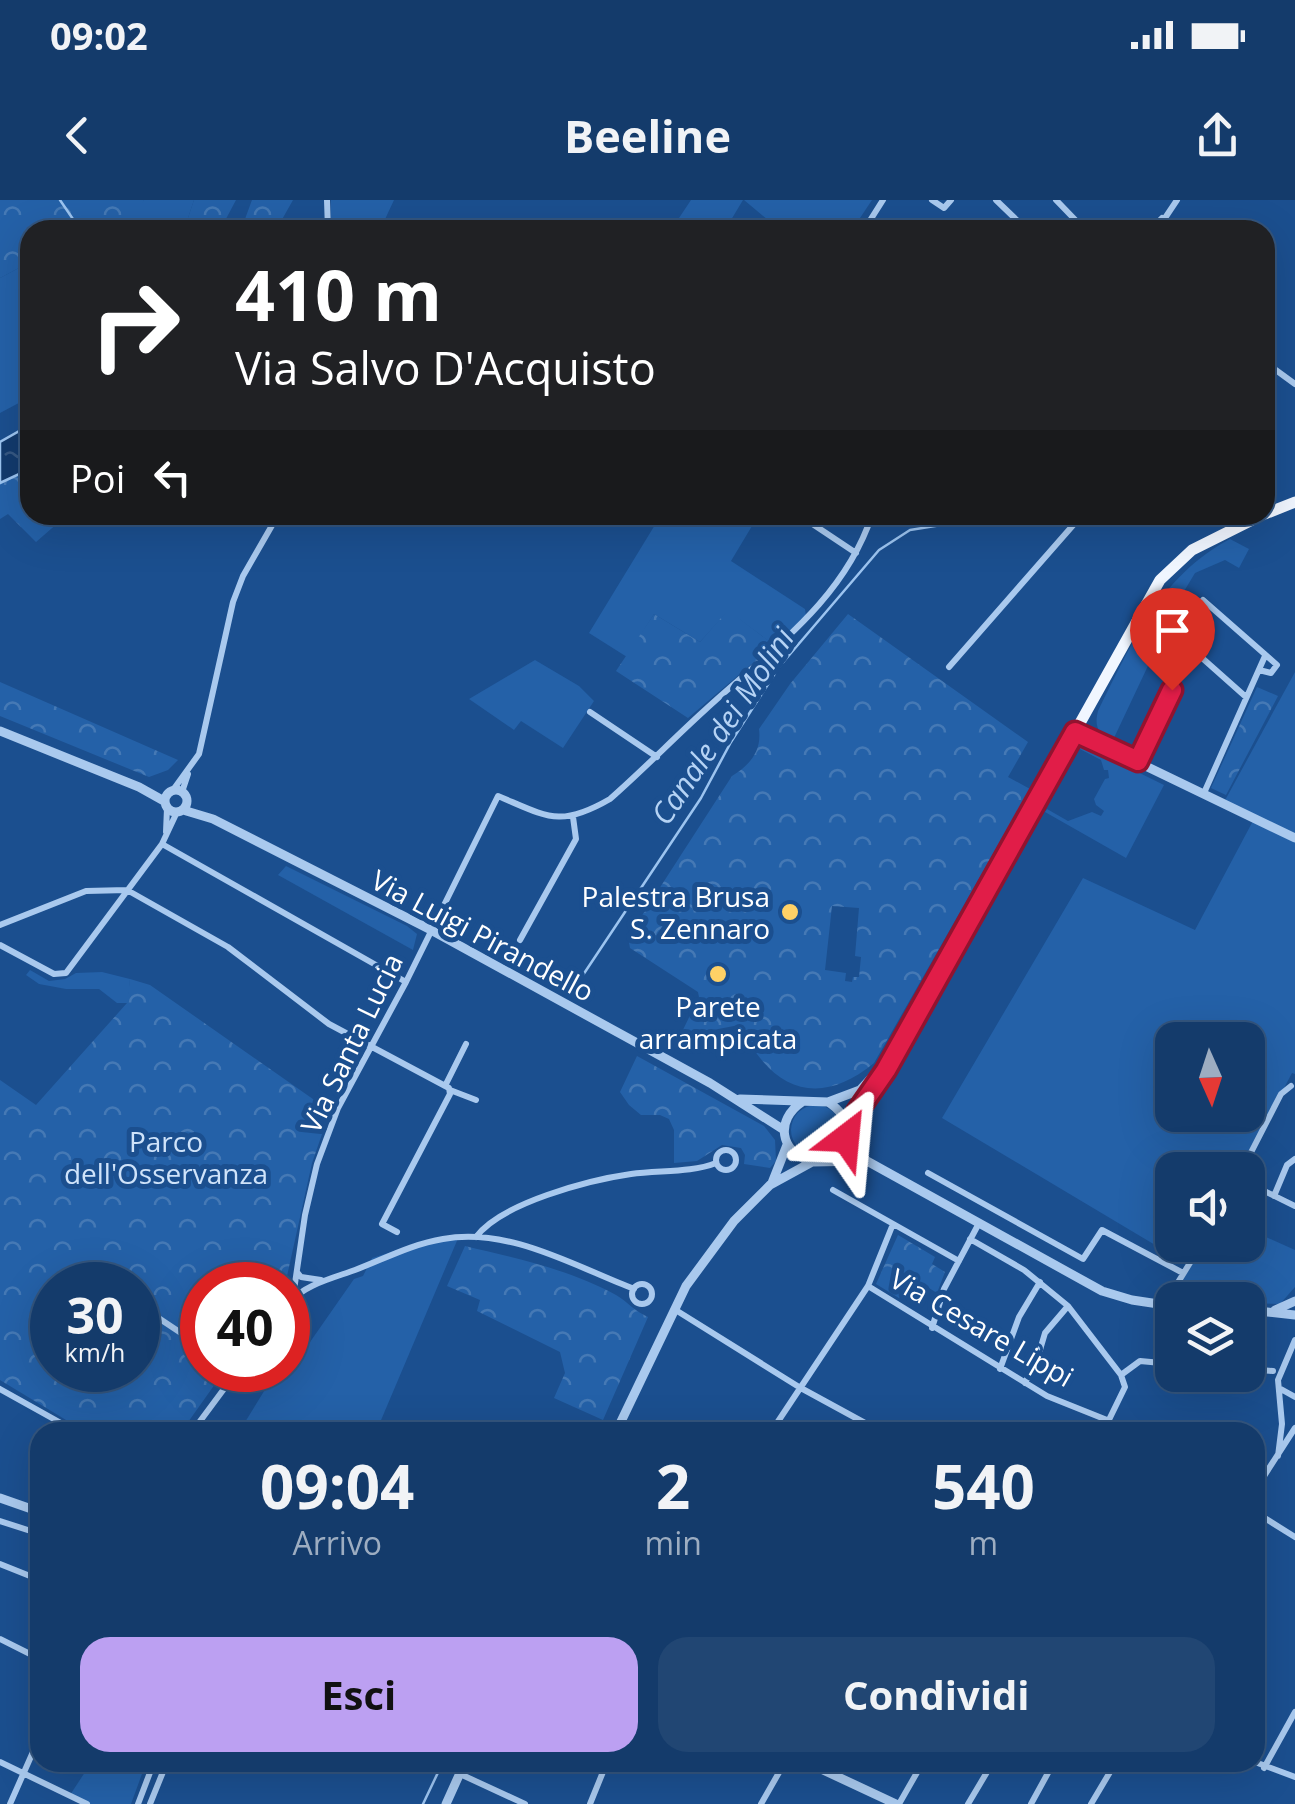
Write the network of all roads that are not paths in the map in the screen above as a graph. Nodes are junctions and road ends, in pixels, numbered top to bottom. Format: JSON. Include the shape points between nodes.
{"nodes":[{"id":1,"x":932,"y":200,"type":"edge"},
{"id":2,"x":950,"y":200,"type":"edge"},
{"id":3,"x":996,"y":200,"type":"edge"},
{"id":4,"x":1056,"y":200,"type":"edge"},
{"id":5,"x":1177,"y":200,"type":"edge"},
{"id":6,"x":1017,"y":220,"type":"edge"},
{"id":7,"x":1075,"y":220,"type":"edge"},
{"id":8,"x":1162,"y":220,"type":"edge"},
{"id":9,"x":272,"y":525,"type":"edge"},
{"id":10,"x":813,"y":525,"type":"edge"},
{"id":11,"x":868,"y":525,"type":"edge"},
{"id":12,"x":1073,"y":525,"type":"edge"},
{"id":13,"x":1230,"y":525,"type":"edge"},
{"id":14,"x":856,"y":553,"type":"junction"},
{"id":15,"x":1203,"y":600,"type":"dead end"},
{"id":16,"x":1265,"y":656,"type":"junction"},
{"id":17,"x":949,"y":667,"type":"dead end"},
{"id":18,"x":1259,"y":670,"type":"junction"},
{"id":19,"x":1246,"y":697,"type":"junction"},
{"id":20,"x":590,"y":712,"type":"dead end"},
{"id":21,"x":0,"y":731,"type":"edge"},
{"id":22,"x":1075,"y":732,"type":"junction"},
{"id":23,"x":656,"y":757,"type":"junction"},
{"id":24,"x":1138,"y":761,"type":"junction"},
{"id":25,"x":1204,"y":794,"type":"junction"},
{"id":26,"x":175,"y":800,"type":"junction"},
{"id":27,"x":573,"y":817,"type":"junction"},
{"id":28,"x":1295,"y":838,"type":"edge"},
{"id":29,"x":164,"y":841,"type":"junction"},
{"id":30,"x":126,"y":890,"type":"junction"},
{"id":31,"x":0,"y":925,"type":"edge"},
{"id":32,"x":431,"y":930,"type":"junction"},
{"id":33,"x":520,"y":940,"type":"dead end"},
{"id":34,"x":0,"y":944,"type":"edge"},
{"id":35,"x":406,"y":982,"type":"junction"},
{"id":36,"x":466,"y":1044,"type":"dead end"},
{"id":37,"x":371,"y":1046,"type":"junction"},
{"id":38,"x":897,"y":1049,"type":"junction"},
{"id":39,"x":1291,"y":1086,"type":"dead end"},
{"id":40,"x":447,"y":1088,"type":"junction"},
{"id":41,"x":860,"y":1090,"type":"junction"},
{"id":42,"x":872,"y":1094,"type":"junction"},
{"id":43,"x":730,"y":1096,"type":"junction"},
{"id":44,"x":476,"y":1100,"type":"dead end"},
{"id":45,"x":809,"y":1100,"type":"junction"},
{"id":46,"x":828,"y":1102,"type":"junction"},
{"id":47,"x":784,"y":1130,"type":"junction"},
{"id":48,"x":846,"y":1134,"type":"junction"},
{"id":49,"x":787,"y":1145,"type":"junction"},
{"id":50,"x":1251,"y":1152,"type":"edge"},
{"id":51,"x":1295,"y":1159,"type":"edge"},
{"id":52,"x":827,"y":1160,"type":"junction"},
{"id":53,"x":716,"y":1162,"type":"dead end"},
{"id":54,"x":812,"y":1162,"type":"junction"},
{"id":55,"x":866,"y":1162,"type":"junction"},
{"id":56,"x":928,"y":1174,"type":"dead end"},
{"id":57,"x":770,"y":1185,"type":"junction"},
{"id":58,"x":833,"y":1190,"type":"dead end"},
{"id":59,"x":1265,"y":1192,"type":"edge"},
{"id":60,"x":1274,"y":1196,"type":"junction"},
{"id":61,"x":1295,"y":1206,"type":"edge"},
{"id":62,"x":492,"y":1222,"type":"junction"},
{"id":63,"x":893,"y":1224,"type":"junction"},
{"id":64,"x":978,"y":1225,"type":"junction"},
{"id":65,"x":396,"y":1232,"type":"dead end"},
{"id":66,"x":476,"y":1237,"type":"junction"},
{"id":67,"x":486,"y":1238,"type":"junction"},
{"id":68,"x":970,"y":1239,"type":"junction"},
{"id":69,"x":959,"y":1261,"type":"junction"},
{"id":70,"x":297,"y":1262,"type":"edge"},
{"id":71,"x":1190,"y":1262,"type":"edge"},
{"id":72,"x":1183,"y":1273,"type":"junction"},
{"id":73,"x":310,"y":1279,"type":"edge"},
{"id":74,"x":328,"y":1280,"type":"junction"},
{"id":75,"x":1040,"y":1282,"type":"junction"},
{"id":76,"x":1179,"y":1282,"type":"edge"},
{"id":77,"x":868,"y":1286,"type":"junction"},
{"id":78,"x":310,"y":1289,"type":"edge"},
{"id":79,"x":634,"y":1289,"type":"dead end"},
{"id":80,"x":1295,"y":1301,"type":"edge"},
{"id":81,"x":1155,"y":1303,"type":"edge"},
{"id":82,"x":1068,"y":1306,"type":"junction"},
{"id":83,"x":673,"y":1309,"type":"junction"},
{"id":84,"x":1265,"y":1312,"type":"edge"},
{"id":85,"x":1268,"y":1312,"type":"junction"},
{"id":86,"x":1295,"y":1315,"type":"edge"},
{"id":87,"x":932,"y":1328,"type":"junction"},
{"id":88,"x":1295,"y":1340,"type":"edge"},
{"id":89,"x":1155,"y":1363,"type":"edge"},
{"id":90,"x":1000,"y":1368,"type":"junction"},
{"id":91,"x":1265,"y":1371,"type":"edge"},
{"id":92,"x":1273,"y":1372,"type":"dead end"},
{"id":93,"x":1121,"y":1374,"type":"junction"},
{"id":94,"x":1025,"y":1382,"type":"junction"},
{"id":95,"x":799,"y":1387,"type":"junction"},
{"id":96,"x":1278,"y":1387,"type":"junction"},
{"id":97,"x":0,"y":1389,"type":"edge"},
{"id":98,"x":221,"y":1392,"type":"edge"},
{"id":99,"x":1295,"y":1397,"type":"edge"},
{"id":100,"x":1110,"y":1420,"type":"junction"},
{"id":101,"x":59,"y":1422,"type":"edge"},
{"id":102,"x":199,"y":1422,"type":"edge"},
{"id":103,"x":622,"y":1422,"type":"edge"},
{"id":104,"x":776,"y":1422,"type":"edge"},
{"id":105,"x":863,"y":1422,"type":"edge"},
{"id":106,"x":1114,"y":1422,"type":"edge"},
{"id":107,"x":1295,"y":1428,"type":"edge"},
{"id":108,"x":1278,"y":1456,"type":"junction"},
{"id":109,"x":1265,"y":1475,"type":"edge"},
{"id":110,"x":0,"y":1498,"type":"edge"},
{"id":111,"x":30,"y":1508,"type":"edge"},
{"id":112,"x":1265,"y":1518,"type":"edge"},
{"id":113,"x":0,"y":1521,"type":"edge"},
{"id":114,"x":30,"y":1531,"type":"edge"},
{"id":115,"x":1295,"y":1537,"type":"edge"},
{"id":116,"x":0,"y":1564,"type":"edge"},
{"id":117,"x":30,"y":1576,"type":"edge"},
{"id":118,"x":0,"y":1638,"type":"edge"},
{"id":119,"x":30,"y":1653,"type":"edge"},
{"id":120,"x":1295,"y":1712,"type":"edge"},
{"id":121,"x":30,"y":1757,"type":"edge"},
{"id":122,"x":0,"y":1762,"type":"edge"},
{"id":123,"x":1265,"y":1766,"type":"edge"},
{"id":124,"x":1265,"y":1768,"type":"edge"},
{"id":125,"x":150,"y":1772,"type":"edge"},
{"id":126,"x":164,"y":1772,"type":"edge"},
{"id":127,"x":603,"y":1772,"type":"edge"},
{"id":128,"x":779,"y":1772,"type":"edge"},
{"id":129,"x":827,"y":1772,"type":"edge"},
{"id":130,"x":917,"y":1772,"type":"edge"},
{"id":131,"x":986,"y":1772,"type":"edge"},
{"id":132,"x":1049,"y":1772,"type":"edge"},
{"id":133,"x":1110,"y":1772,"type":"edge"},
{"id":134,"x":22,"y":1774,"type":"junction"},
{"id":135,"x":460,"y":1774,"type":"joint"},
{"id":136,"x":1295,"y":1777,"type":"edge"},
{"id":137,"x":10,"y":1804,"type":"edge"},
{"id":138,"x":87,"y":1804,"type":"edge"},
{"id":139,"x":138,"y":1804,"type":"edge"},
{"id":140,"x":150,"y":1804,"type":"edge"},
{"id":141,"x":446,"y":1804,"type":"edge"},
{"id":142,"x":525,"y":1804,"type":"edge"},
{"id":143,"x":590,"y":1804,"type":"edge"},
{"id":144,"x":761,"y":1804,"type":"edge"},
{"id":145,"x":897,"y":1804,"type":"edge"},
{"id":146,"x":968,"y":1804,"type":"edge"},
{"id":147,"x":1031,"y":1804,"type":"edge"},
{"id":148,"x":1091,"y":1804,"type":"edge"}],
"edges":[{"from":1,"to":2,"type":"street","via":[[944,208]]},
{"from":3,"to":6,"type":"street"},
{"from":4,"to":7,"type":"street"},
{"from":5,"to":8,"type":"street"},
{"from":9,"to":26,"type":"street","via":[[243,576],[199,754]]},
{"from":10,"to":14,"type":"street"},
{"from":11,"to":14,"type":"street"},
{"from":12,"to":17,"type":"street"},
{"from":13,"to":22,"type":"main road","via":[[1160,580]]},
{"from":14,"to":23,"type":"street","via":[[804,622]]},
{"from":15,"to":16,"type":"street"},
{"from":16,"to":18,"type":"street"},
{"from":16,"to":18,"type":"street","via":[[1276,669]]},
{"from":18,"to":19,"type":"street"},
{"from":19,"to":24,"type":"street","via":[[1201,657],[1188,657]]},
{"from":19,"to":25,"type":"street"},
{"from":20,"to":23,"type":"street"},
{"from":21,"to":26,"type":"street","name":"Via Luigi Pirandello"},
{"from":22,"to":24,"type":"street"},
{"from":22,"to":38,"type":"street"},
{"from":23,"to":27,"type":"street","via":[[610,799]]},
{"from":24,"to":25,"type":"street"},
{"from":25,"to":28,"type":"street"},
{"from":26,"to":29,"type":"street"},
{"from":26,"to":32,"type":"street","name":"Via Luigi Pirandello"},
{"from":27,"to":32,"type":"street","name":"Via Santa Lucia","via":[[550,817],[498,796]]},
{"from":27,"to":33,"type":"street","via":[[576,839]]},
{"from":29,"to":30,"type":"street"},
{"from":29,"to":35,"type":"street"},
{"from":30,"to":31,"type":"street","via":[[86,891]]},
{"from":30,"to":34,"type":"street","via":[[66,973],[54,974]]},
{"from":30,"to":37,"type":"street","via":[[228,947],[329,1024]]},
{"from":32,"to":35,"type":"street","name":"Via Santa Lucia"},
{"from":32,"to":43,"type":"street","name":"Via Luigi Pirandello"},
{"from":35,"to":37,"type":"street","name":"Via Santa Lucia"},
{"from":36,"to":40,"type":"street"},
{"from":37,"to":40,"type":"street"},
{"from":37,"to":70,"type":"street","name":"Via Santa Lucia","via":[[318,1164]]},
{"from":38,"to":41,"type":"street"},
{"from":38,"to":42,"type":"street"},
{"from":39,"to":50,"type":"street"},
{"from":40,"to":44,"type":"street"},
{"from":40,"to":65,"type":"street","via":[[382,1224]]},
{"from":41,"to":42,"type":"street"},
{"from":41,"to":46,"type":"street"},
{"from":42,"to":48,"type":"street"},
{"from":43,"to":45,"type":"street","name":"Via Luigi Pirandello"},
{"from":43,"to":47,"type":"street","name":"Via Luigi Pirandello"},
{"from":45,"to":46,"type":"street"},
{"from":45,"to":47,"type":"street","via":[[791,1110]]},
{"from":46,"to":48,"type":"street","via":[[840,1110]]},
{"from":47,"to":49,"type":"street"},
{"from":48,"to":52,"type":"street"},
{"from":48,"to":55,"type":"street"},
{"from":49,"to":54,"type":"street"},
{"from":49,"to":57,"type":"street"},
{"from":51,"to":60,"type":"street"},
{"from":52,"to":54,"type":"street"},
{"from":52,"to":55,"type":"street"},
{"from":53,"to":62,"type":"street","via":[[587,1183]]},
{"from":54,"to":57,"type":"street"},
{"from":55,"to":64,"type":"street"},
{"from":56,"to":72,"type":"street","via":[[1082,1259],[1102,1230]]},
{"from":57,"to":83,"type":"street","via":[[717,1241]]},
{"from":58,"to":63,"type":"street"},
{"from":59,"to":60,"type":"street"},
{"from":60,"to":61,"type":"street"},
{"from":62,"to":66,"type":"street"},
{"from":62,"to":67,"type":"street"},
{"from":63,"to":69,"type":"street"},
{"from":63,"to":77,"type":"street","name":"Via Cesare Lippi"},
{"from":64,"to":68,"type":"street"},
{"from":64,"to":81,"type":"street","via":[[1102,1290]]},
{"from":66,"to":67,"type":"street"},
{"from":66,"to":74,"type":"street","via":[[422,1244]]},
{"from":67,"to":79,"type":"street","via":[[564,1259]]},
{"from":68,"to":69,"type":"street"},
{"from":68,"to":75,"type":"street"},
{"from":69,"to":87,"type":"street"},
{"from":71,"to":72,"type":"street"},
{"from":72,"to":76,"type":"street"},
{"from":73,"to":74,"type":"street"},
{"from":74,"to":78,"type":"street"},
{"from":75,"to":82,"type":"street"},
{"from":75,"to":90,"type":"street"},
{"from":77,"to":87,"type":"street","name":"Via Cesare Lippi"},
{"from":77,"to":95,"type":"street"},
{"from":80,"to":85,"type":"street"},
{"from":82,"to":93,"type":"street"},
{"from":82,"to":94,"type":"street","via":[[1046,1334]]},
{"from":83,"to":95,"type":"street"},
{"from":83,"to":103,"type":"street"},
{"from":84,"to":85,"type":"street"},
{"from":85,"to":86,"type":"street"},
{"from":87,"to":90,"type":"street","name":"Via Cesare Lippi"},
{"from":88,"to":96,"type":"street"},
{"from":89,"to":93,"type":"street","via":[[1140,1362]]},
{"from":90,"to":94,"type":"street","name":"Via Cesare Lippi"},
{"from":91,"to":92,"type":"street"},
{"from":93,"to":100,"type":"street","via":[[1124,1387]]},
{"from":94,"to":100,"type":"street","name":"Via Cesare Lippi"},
{"from":95,"to":104,"type":"street"},
{"from":95,"to":105,"type":"street"},
{"from":96,"to":99,"type":"street"},
{"from":96,"to":108,"type":"street"},
{"from":97,"to":101,"type":"street"},
{"from":98,"to":102,"type":"street"},
{"from":100,"to":106,"type":"street","name":"Via Cesare Lippi"},
{"from":107,"to":108,"type":"street"},
{"from":108,"to":109,"type":"street"},
{"from":110,"to":111,"type":"street"},
{"from":112,"to":115,"type":"street"},
{"from":113,"to":114,"type":"street"},
{"from":116,"to":117,"type":"street"},
{"from":118,"to":119,"type":"street"},
{"from":120,"to":123,"type":"street"},
{"from":121,"to":134,"type":"street"},
{"from":122,"to":134,"type":"street"},
{"from":124,"to":136,"type":"street"},
{"from":125,"to":139,"type":"street"},
{"from":126,"to":140,"type":"street"},
{"from":127,"to":143,"type":"street"},
{"from":128,"to":144,"type":"street"},
{"from":129,"to":145,"type":"street"},
{"from":130,"to":145,"type":"street"},
{"from":131,"to":146,"type":"street"},
{"from":132,"to":147,"type":"street"},
{"from":133,"to":148,"type":"street"},
{"from":134,"to":137,"type":"street"},
{"from":134,"to":138,"type":"street"},
{"from":135,"to":141,"type":"street"},
{"from":135,"to":142,"type":"street"}]}
